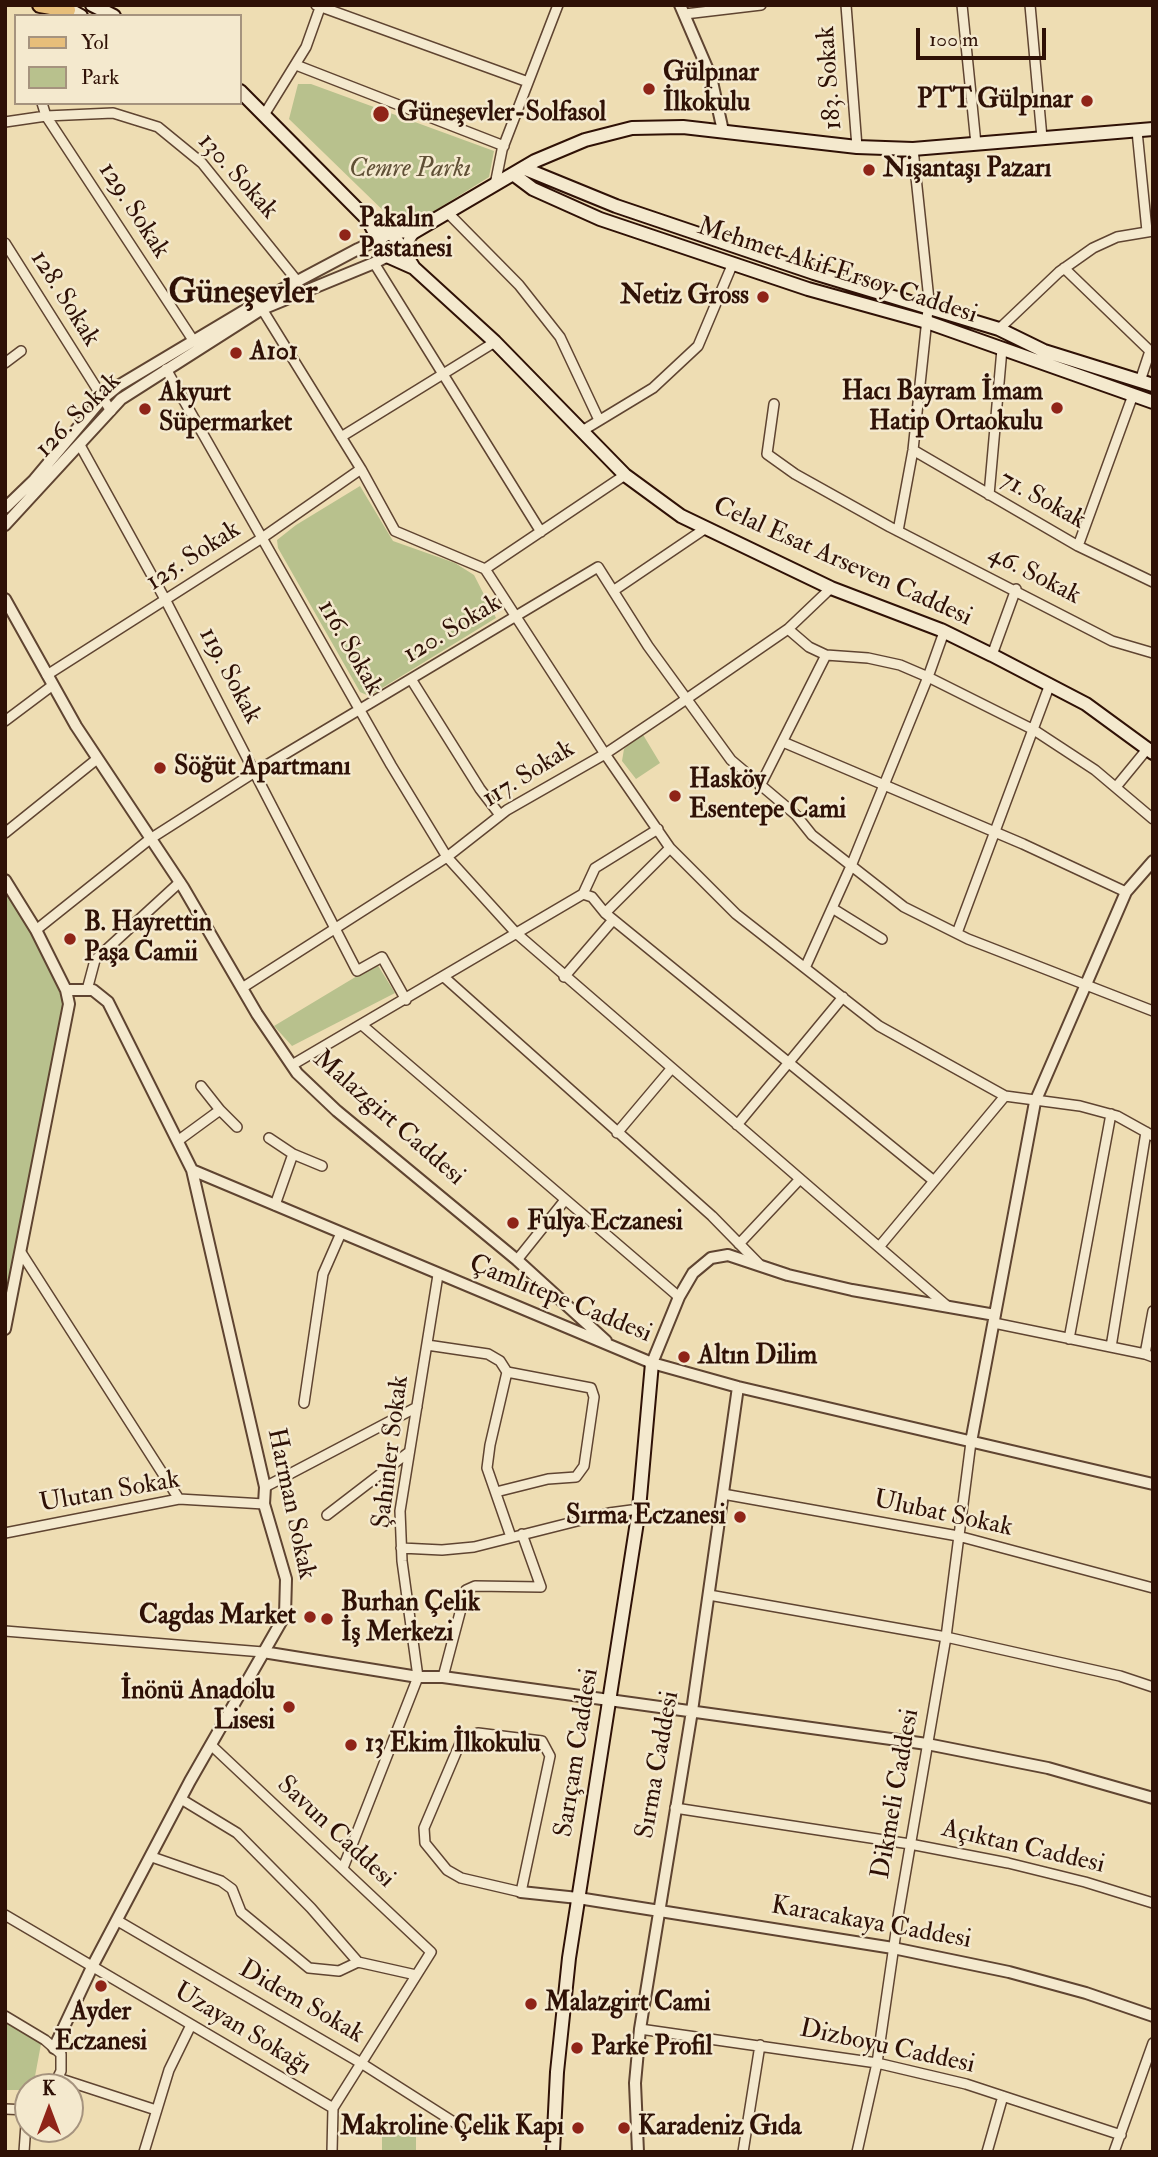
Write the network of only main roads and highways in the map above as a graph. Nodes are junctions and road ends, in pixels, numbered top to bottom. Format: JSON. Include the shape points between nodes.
{"nodes":[{"id":1,"x":37,"y":5,"type":"edge"},
{"id":2,"x":92,"y":5,"type":"edge"},
{"id":3,"x":70,"y":10,"type":"edge"},
{"id":4,"x":109,"y":11,"type":"edge"},
{"id":5,"x":242,"y":93,"type":"edge"},
{"id":6,"x":1153,"y":129,"type":"edge"},
{"id":7,"x":518,"y":171,"type":"junction"},
{"id":8,"x":368,"y":220,"type":"junction"},
{"id":9,"x":414,"y":232,"type":"road end"},
{"id":10,"x":414,"y":268,"type":"junction"},
{"id":11,"x":927,"y":316,"type":"junction"},
{"id":12,"x":1146,"y":383,"type":"edge"},
{"id":13,"x":1153,"y":402,"type":"edge"},
{"id":14,"x":1150,"y":750,"type":"edge"},
{"id":15,"x":652,"y":1363,"type":"road end"},
{"id":16,"x":553,"y":2152,"type":"edge"}],
"edges":[{"from":1,"to":3,"type":"main road"},
{"from":2,"to":4,"type":"main road"},
{"from":5,"to":8,"type":"main road"},
{"from":6,"to":7,"type":"main road","via":[[913,149],[683,127],[632,128],[585,140]]},
{"from":7,"to":9,"type":"main road"},
{"from":7,"to":11,"type":"main road","name":"Mehmet Akif Ersoy Caddesi"},
{"from":7,"to":11,"type":"main road","name":"Mehmet Akif Ersoy Caddesi","via":[[533,188],[600,219],[808,289]]},
{"from":8,"to":10,"type":"main road","via":[[392,233]]},
{"from":8,"to":10,"type":"main road","via":[[387,256]]},
{"from":10,"to":14,"type":"main road","name":"Celal Esat Arseven Caddesi","via":[[495,342],[625,475],[681,516],[831,588],[992,655],[1106,717]]},
{"from":11,"to":12,"type":"main road","name":"Mehmet Akif Ersoy Caddesi","via":[[999,328],[1044,351]]},
{"from":11,"to":13,"type":"main road","name":"Mehmet Akif Ersoy Caddesi","via":[[1002,349]]},
{"from":15,"to":16,"type":"main road","name":"Sarıçam Caddesi","via":[[639,1509],[563,2008]]}]}
